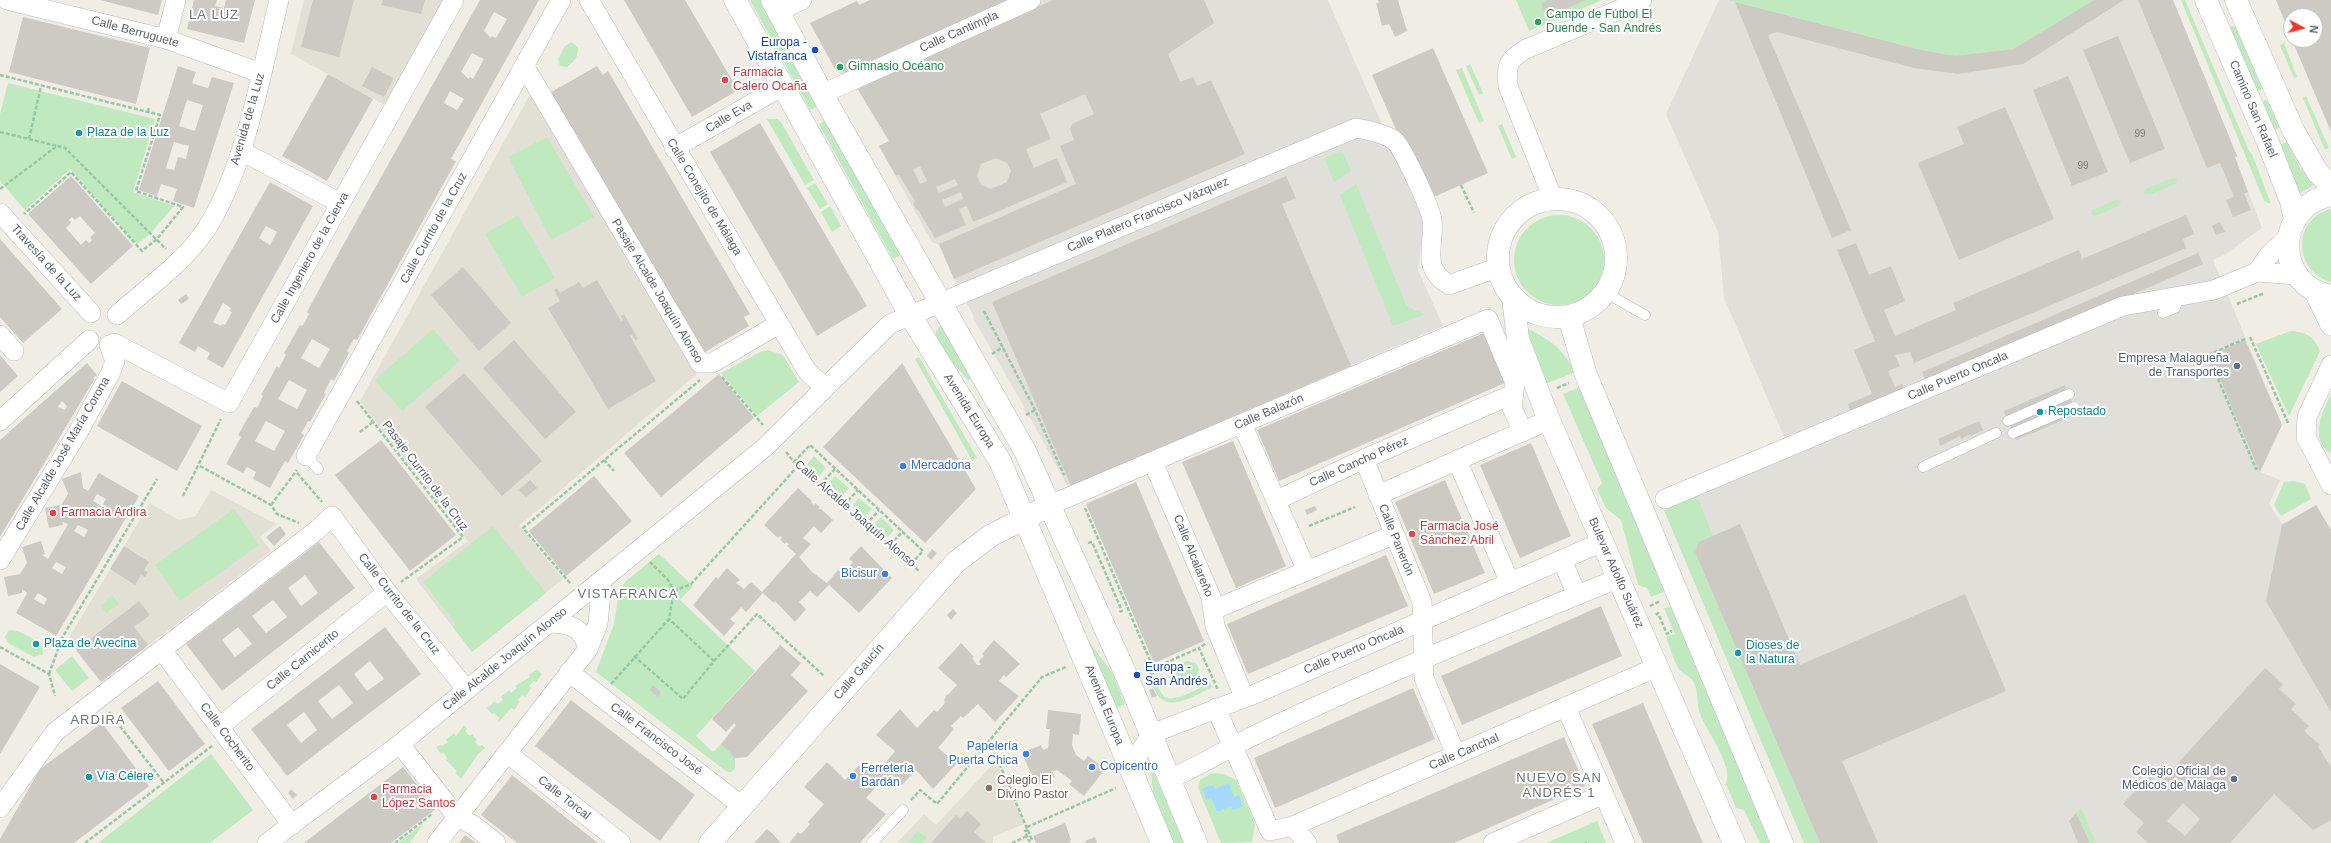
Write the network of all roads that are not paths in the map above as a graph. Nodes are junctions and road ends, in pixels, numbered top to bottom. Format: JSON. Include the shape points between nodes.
{"nodes":[{"id":1,"x":7,"y":0,"type":"edge"},
{"id":2,"x":176,"y":0,"type":"edge"},
{"id":3,"x":279,"y":0,"type":"edge"},
{"id":4,"x":454,"y":0,"type":"edge"},
{"id":5,"x":561,"y":0,"type":"edge"},
{"id":6,"x":589,"y":0,"type":"edge"},
{"id":7,"x":735,"y":0,"type":"edge"},
{"id":8,"x":802,"y":0,"type":"edge"},
{"id":9,"x":1030,"y":0,"type":"edge"},
{"id":10,"x":1642,"y":0,"type":"edge"},
{"id":11,"x":2206,"y":0,"type":"edge"},
{"id":12,"x":2236,"y":0,"type":"edge"},
{"id":13,"x":775,"y":5,"type":"edge"},
{"id":14,"x":166,"y":39,"type":"junction"},
{"id":15,"x":524,"y":67,"type":"junction"},
{"id":16,"x":261,"y":72,"type":"junction"},
{"id":17,"x":783,"y":86,"type":"junction"},
{"id":18,"x":822,"y":94,"type":"junction"},
{"id":19,"x":674,"y":148,"type":"junction"},
{"id":20,"x":241,"y":151,"type":"junction"},
{"id":21,"x":2331,"y":185,"type":"edge"},
{"id":22,"x":2331,"y":195,"type":"edge"},
{"id":23,"x":1553,"y":199,"type":"junction"},
{"id":24,"x":340,"y":203,"type":"junction"},
{"id":25,"x":6,"y":219,"type":"edge"},
{"id":26,"x":2292,"y":227,"type":"junction"},
{"id":27,"x":1498,"y":267,"type":"junction"},
{"id":28,"x":2257,"y":272,"type":"junction"},
{"id":29,"x":2297,"y":275,"type":"junction"},
{"id":30,"x":1606,"y":293,"type":"junction"},
{"id":31,"x":2323,"y":294,"type":"edge"},
{"id":32,"x":2179,"y":296,"type":"junction"},
{"id":33,"x":1513,"y":298,"type":"junction"},
{"id":34,"x":940,"y":302,"type":"junction"},
{"id":35,"x":2163,"y":313,"type":"dead end"},
{"id":36,"x":91,"y":314,"type":"junction"},
{"id":37,"x":117,"y":315,"type":"junction"},
{"id":38,"x":910,"y":315,"type":"junction"},
{"id":39,"x":1645,"y":315,"type":"dead end"},
{"id":40,"x":1569,"y":317,"type":"junction"},
{"id":41,"x":779,"y":324,"type":"junction"},
{"id":42,"x":2331,"y":324,"type":"edge"},
{"id":43,"x":0,"y":336,"type":"edge"},
{"id":44,"x":89,"y":340,"type":"junction"},
{"id":45,"x":111,"y":344,"type":"junction"},
{"id":46,"x":14,"y":351,"type":"dead end"},
{"id":47,"x":2331,"y":365,"type":"edge"},
{"id":48,"x":825,"y":388,"type":"junction"},
{"id":49,"x":1513,"y":394,"type":"junction"},
{"id":50,"x":2069,"y":394,"type":"dead end"},
{"id":51,"x":2074,"y":407,"type":"dead end"},
{"id":52,"x":1549,"y":420,"type":"junction"},
{"id":53,"x":2008,"y":421,"type":"dead end"},
{"id":54,"x":0,"y":422,"type":"edge"},
{"id":55,"x":1242,"y":424,"type":"junction"},
{"id":56,"x":1522,"y":432,"type":"junction"},
{"id":57,"x":1996,"y":433,"type":"dead end"},
{"id":58,"x":2013,"y":433,"type":"dead end"},
{"id":59,"x":1364,"y":459,"type":"junction"},
{"id":60,"x":1457,"y":460,"type":"junction"},
{"id":61,"x":1153,"y":462,"type":"junction"},
{"id":62,"x":307,"y":465,"type":"road end"},
{"id":63,"x":1923,"y":467,"type":"dead end"},
{"id":64,"x":2331,"y":485,"type":"edge"},
{"id":65,"x":1672,"y":494,"type":"dead end"},
{"id":66,"x":1378,"y":495,"type":"junction"},
{"id":67,"x":1277,"y":500,"type":"junction"},
{"id":68,"x":1050,"y":506,"type":"junction"},
{"id":69,"x":1024,"y":518,"type":"junction"},
{"id":70,"x":1394,"y":534,"type":"junction"},
{"id":71,"x":1602,"y":542,"type":"junction"},
{"id":72,"x":0,"y":560,"type":"edge"},
{"id":73,"x":1562,"y":560,"type":"junction"},
{"id":74,"x":1307,"y":571,"type":"junction"},
{"id":75,"x":1618,"y":578,"type":"junction"},
{"id":76,"x":602,"y":580,"type":"junction"},
{"id":77,"x":1510,"y":583,"type":"junction"},
{"id":78,"x":387,"y":592,"type":"junction"},
{"id":79,"x":1577,"y":595,"type":"junction"},
{"id":80,"x":1213,"y":610,"type":"junction"},
{"id":81,"x":1423,"y":621,"type":"junction"},
{"id":82,"x":550,"y":623,"type":"junction"},
{"id":83,"x":588,"y":649,"type":"junction"},
{"id":84,"x":162,"y":650,"type":"junction"},
{"id":85,"x":1423,"y":660,"type":"junction"},
{"id":86,"x":1657,"y":667,"type":"junction"},
{"id":87,"x":569,"y":672,"type":"junction"},
{"id":88,"x":467,"y":690,"type":"junction"},
{"id":89,"x":1244,"y":697,"type":"junction"},
{"id":90,"x":1566,"y":707,"type":"junction"},
{"id":91,"x":1216,"y":708,"type":"junction"},
{"id":92,"x":222,"y":731,"type":"junction"},
{"id":93,"x":1151,"y":734,"type":"junction"},
{"id":94,"x":400,"y":744,"type":"junction"},
{"id":95,"x":1232,"y":748,"type":"junction"},
{"id":96,"x":506,"y":753,"type":"junction"},
{"id":97,"x":1456,"y":756,"type":"junction"},
{"id":98,"x":1170,"y":779,"type":"junction"},
{"id":99,"x":1125,"y":784,"type":"junction"},
{"id":100,"x":1604,"y":794,"type":"junction"},
{"id":101,"x":742,"y":806,"type":"junction"},
{"id":102,"x":0,"y":808,"type":"edge"},
{"id":103,"x":452,"y":810,"type":"junction"},
{"id":104,"x":903,"y":810,"type":"road end"},
{"id":105,"x":292,"y":825,"type":"junction"},
{"id":106,"x":1293,"y":826,"type":"junction"},
{"id":107,"x":1270,"y":837,"type":"edge"},
{"id":108,"x":267,"y":843,"type":"edge"},
{"id":109,"x":437,"y":843,"type":"edge"},
{"id":110,"x":496,"y":843,"type":"edge"},
{"id":111,"x":621,"y":843,"type":"edge"},
{"id":112,"x":710,"y":843,"type":"edge"},
{"id":113,"x":872,"y":843,"type":"edge"},
{"id":114,"x":1162,"y":843,"type":"edge"},
{"id":115,"x":1196,"y":843,"type":"edge"},
{"id":116,"x":1307,"y":843,"type":"edge"},
{"id":117,"x":1493,"y":843,"type":"edge"},
{"id":118,"x":1625,"y":843,"type":"edge"},
{"id":119,"x":1734,"y":843,"type":"edge"},
{"id":120,"x":1782,"y":843,"type":"edge"}],
"edges":[{"from":1,"to":14,"type":"street","name":"Calle Berruguete"},
{"from":2,"to":14,"type":"street"},
{"from":3,"to":16,"type":"street","name":"Avenida de la Luz"},
{"from":4,"to":24,"type":"street","name":"Calle Ingeniero de la Cierva"},
{"from":5,"to":15,"type":"street","name":"Calle Currito de la Cruz"},
{"from":6,"to":19,"type":"street","name":"Calle Conejito de Málaga"},
{"from":7,"to":17,"type":"main road","name":"Avenida Europa"},
{"from":8,"to":13,"type":"street"},
{"from":9,"to":18,"type":"street","name":"Calle Cantimpla"},
{"from":10,"to":23,"type":"street","via":[[1526,49],[1513,57],[1506,68],[1508,86]]},
{"from":11,"to":26,"type":"main road","name":"Camino San Rafael","via":[[2291,201]]},
{"from":12,"to":21,"type":"main road","via":[[2293,130],[2318,173]]},
{"from":13,"to":18,"type":"main road"},
{"from":14,"to":16,"type":"street","name":"Calle Berruguete"},
{"from":15,"to":41,"type":"street","name":"Pasaje Alcalde Joaquín Alonso","via":[[706,363]]},
{"from":15,"to":62,"type":"street","name":"Calle Currito de la Cruz","via":[[345,386]]},
{"from":16,"to":20,"type":"street","name":"Avenida de la Luz"},
{"from":17,"to":19,"type":"street","name":"Calle Eva"},
{"from":17,"to":38,"type":"main road","name":"Avenida Europa"},
{"from":18,"to":34,"type":"main road"},
{"from":19,"to":41,"type":"street","name":"Calle Conejito de Málaga"},
{"from":20,"to":24,"type":"street"},
{"from":20,"to":37,"type":"street","name":"Avenida de la Luz","via":[[224,195],[205,231],[178,260]]},
{"from":22,"to":26,"type":"main road","via":[[2310,203]]},
{"from":23,"to":27,"type":"main road","via":[[1533,204],[1516,215],[1504,231],[1498,251]]},
{"from":23,"to":30,"type":"main road","via":[[1568,199],[1582,204],[1595,212],[1609,229],[1616,250],[1616,265],[1613,280]]},
{"from":24,"to":45,"type":"street","name":"Calle Ingeniero de la Cierva","via":[[229,403]]},
{"from":25,"to":36,"type":"street","name":"Travesía de la Luz"},
{"from":26,"to":28,"type":"street"},
{"from":26,"to":29,"type":"main road","name":"Camino San Rafael","via":[[2289,257]]},
{"from":27,"to":33,"type":"main road","via":[[1505,288]]},
{"from":27,"to":34,"type":"street","name":"Calle Platero Francisco Vázquez","via":[[1449,285],[1437,278],[1429,255],[1432,219],[1404,153],[1394,140],[1374,131],[1356,128]]},
{"from":28,"to":29,"type":"street","name":"Calle Puerto Oncala"},
{"from":28,"to":32,"type":"street","name":"Calle Puerto Oncala","via":[[2214,290]]},
{"from":29,"to":31,"type":"main road"},
{"from":30,"to":39,"type":"lane"},
{"from":30,"to":40,"type":"main road","via":[[1589,308]]},
{"from":31,"to":42,"type":"main road"},
{"from":32,"to":35,"type":"lane","via":[[2175,308]]},
{"from":32,"to":65,"type":"street","name":"Calle Puerto Oncala","via":[[2123,306]]},
{"from":33,"to":40,"type":"main road","via":[[1521,306],[1542,316],[1556,319]]},
{"from":33,"to":52,"type":"main road","name":"Bulevar Adolfo Suárez","via":[[1518,339]]},
{"from":34,"to":38,"type":"street","name":"Calle Platero Francisco Vázquez"},
{"from":34,"to":68,"type":"main road","via":[[1026,451]]},
{"from":36,"to":37,"type":"street","via":[[101,309]]},
{"from":36,"to":44,"type":"street","via":[[84,329]]},
{"from":37,"to":45,"type":"street","via":[[122,327],[121,333]]},
{"from":38,"to":48,"type":"street","name":"Calle Alcalde Joaquín Alonso","via":[[890,324]]},
{"from":38,"to":69,"type":"main road","name":"Avenida Europa","via":[[1000,461]]},
{"from":40,"to":120,"type":"main road","via":[[1586,375]]},
{"from":41,"to":48,"type":"street","name":"Calle Conejito de Málaga","via":[[807,371]]},
{"from":43,"to":46,"type":"street"},
{"from":44,"to":45,"type":"street","via":[[98,346]]},
{"from":44,"to":54,"type":"street"},
{"from":45,"to":72,"type":"street","name":"Calle Alcalde José María Corona","via":[[115,361],[110,374],[80,429]]},
{"from":47,"to":64,"type":"street","via":[[2307,417],[2306,437]]},
{"from":48,"to":76,"type":"street","name":"Calle Alcalde Joaquín Alonso","via":[[776,438]]},
{"from":49,"to":55,"type":"street","name":"Calle Balazón","via":[[1515,383],[1488,320]]},
{"from":49,"to":56,"type":"street","via":[[1512,408]]},
{"from":49,"to":59,"type":"street","name":"Calle Cancho Pérez"},
{"from":50,"to":53,"type":"lane"},
{"from":51,"to":58,"type":"lane"},
{"from":52,"to":56,"type":"street"},
{"from":52,"to":71,"type":"main road","name":"Bulevar Adolfo Suárez"},
{"from":55,"to":61,"type":"street","name":"Calle Balazón"},
{"from":55,"to":67,"type":"street"},
{"from":56,"to":60,"type":"street"},
{"from":57,"to":63,"type":"lane"},
{"from":59,"to":66,"type":"street","name":"Calle Panerón"},
{"from":59,"to":67,"type":"street","name":"Calle Cancho Pérez"},
{"from":60,"to":66,"type":"street"},
{"from":60,"to":77,"type":"street"},
{"from":61,"to":68,"type":"street","name":"Calle Balazón"},
{"from":61,"to":80,"type":"street","name":"Calle Alcalareño","via":[[1211,597]]},
{"from":66,"to":70,"type":"street","name":"Calle Panerón"},
{"from":67,"to":74,"type":"street"},
{"from":68,"to":69,"type":"main road","name":"Calle Gaucín"},
{"from":68,"to":93,"type":"main road"},
{"from":69,"to":99,"type":"main road","name":"Avenida Europa"},
{"from":69,"to":101,"type":"main road","name":"Calle Gaucín","via":[[990,536],[956,562]]},
{"from":70,"to":74,"type":"street"},
{"from":70,"to":81,"type":"street","name":"Calle Panerón","via":[[1422,602]]},
{"from":71,"to":73,"type":"street","name":"Calle Puerto Oncala"},
{"from":71,"to":75,"type":"main road","name":"Bulevar Adolfo Suárez"},
{"from":73,"to":77,"type":"street","name":"Calle Puerto Oncala"},
{"from":73,"to":79,"type":"street"},
{"from":74,"to":80,"type":"street"},
{"from":75,"to":79,"type":"street"},
{"from":75,"to":86,"type":"main road","name":"Bulevar Adolfo Suárez"},
{"from":76,"to":82,"type":"street","name":"Calle Alcalde Joaquín Alonso"},
{"from":76,"to":83,"type":"street","via":[[598,624]]},
{"from":77,"to":81,"type":"street","name":"Calle Puerto Oncala"},
{"from":78,"to":84,"type":"street","name":"Calle Currito de la Cruz","via":[[332,516]]},
{"from":78,"to":88,"type":"street","name":"Calle Currito de la Cruz"},
{"from":78,"to":92,"type":"street","name":"Calle Carnicerito"},
{"from":79,"to":85,"type":"street"},
{"from":80,"to":89,"type":"street","name":"Calle Alcalareño","via":[[1215,626]]},
{"from":81,"to":85,"type":"street","name":"Calle Panerón"},
{"from":81,"to":89,"type":"street","name":"Calle Puerto Oncala"},
{"from":82,"to":83,"type":"street","via":[[566,624],[576,628],[585,637]]},
{"from":82,"to":88,"type":"street","name":"Calle Alcalde Joaquín Alonso"},
{"from":83,"to":87,"type":"street"},
{"from":84,"to":92,"type":"street","name":"Calle Cocherito"},
{"from":84,"to":102,"type":"street","via":[[55,732]]},
{"from":85,"to":95,"type":"street","via":[[1252,736]]},
{"from":85,"to":97,"type":"street","name":"Calle Panerón","via":[[1424,678]]},
{"from":86,"to":90,"type":"street","name":"Calle Canchal"},
{"from":86,"to":119,"type":"main road","name":"Bulevar Adolfo Suárez"},
{"from":87,"to":96,"type":"street"},
{"from":87,"to":101,"type":"street","name":"Calle Francisco José"},
{"from":88,"to":94,"type":"street","name":"Calle Alcalde Joaquín Alonso"},
{"from":89,"to":91,"type":"street","name":"Calle Puerto Oncala"},
{"from":90,"to":97,"type":"street","name":"Calle Canchal"},
{"from":90,"to":100,"type":"street"},
{"from":91,"to":93,"type":"street","name":"Calle Puerto Oncala"},
{"from":91,"to":95,"type":"street"},
{"from":92,"to":105,"type":"street","name":"Calle Cocherito"},
{"from":93,"to":98,"type":"main road"},
{"from":93,"to":99,"type":"street","via":[[1135,760]]},
{"from":94,"to":103,"type":"street"},
{"from":94,"to":105,"type":"street","name":"Calle Alcalde Joaquín Alonso"},
{"from":95,"to":98,"type":"street"},
{"from":95,"to":107,"type":"street"},
{"from":96,"to":103,"type":"street"},
{"from":96,"to":111,"type":"street","name":"Calle Torcal"},
{"from":97,"to":106,"type":"street","name":"Calle Canchal"},
{"from":98,"to":115,"type":"main road"},
{"from":99,"to":114,"type":"main road","name":"Avenida Europa"},
{"from":100,"to":117,"type":"street"},
{"from":100,"to":118,"type":"street"},
{"from":101,"to":112,"type":"main road","name":"Calle Gaucín"},
{"from":103,"to":109,"type":"street"},
{"from":103,"to":110,"type":"street"},
{"from":104,"to":113,"type":"lane"},
{"from":105,"to":108,"type":"street","name":"Calle Alcalde Joaquín Alonso"},
{"from":106,"to":107,"type":"street","name":"Calle Canchal"},
{"from":106,"to":116,"type":"street"}]}
